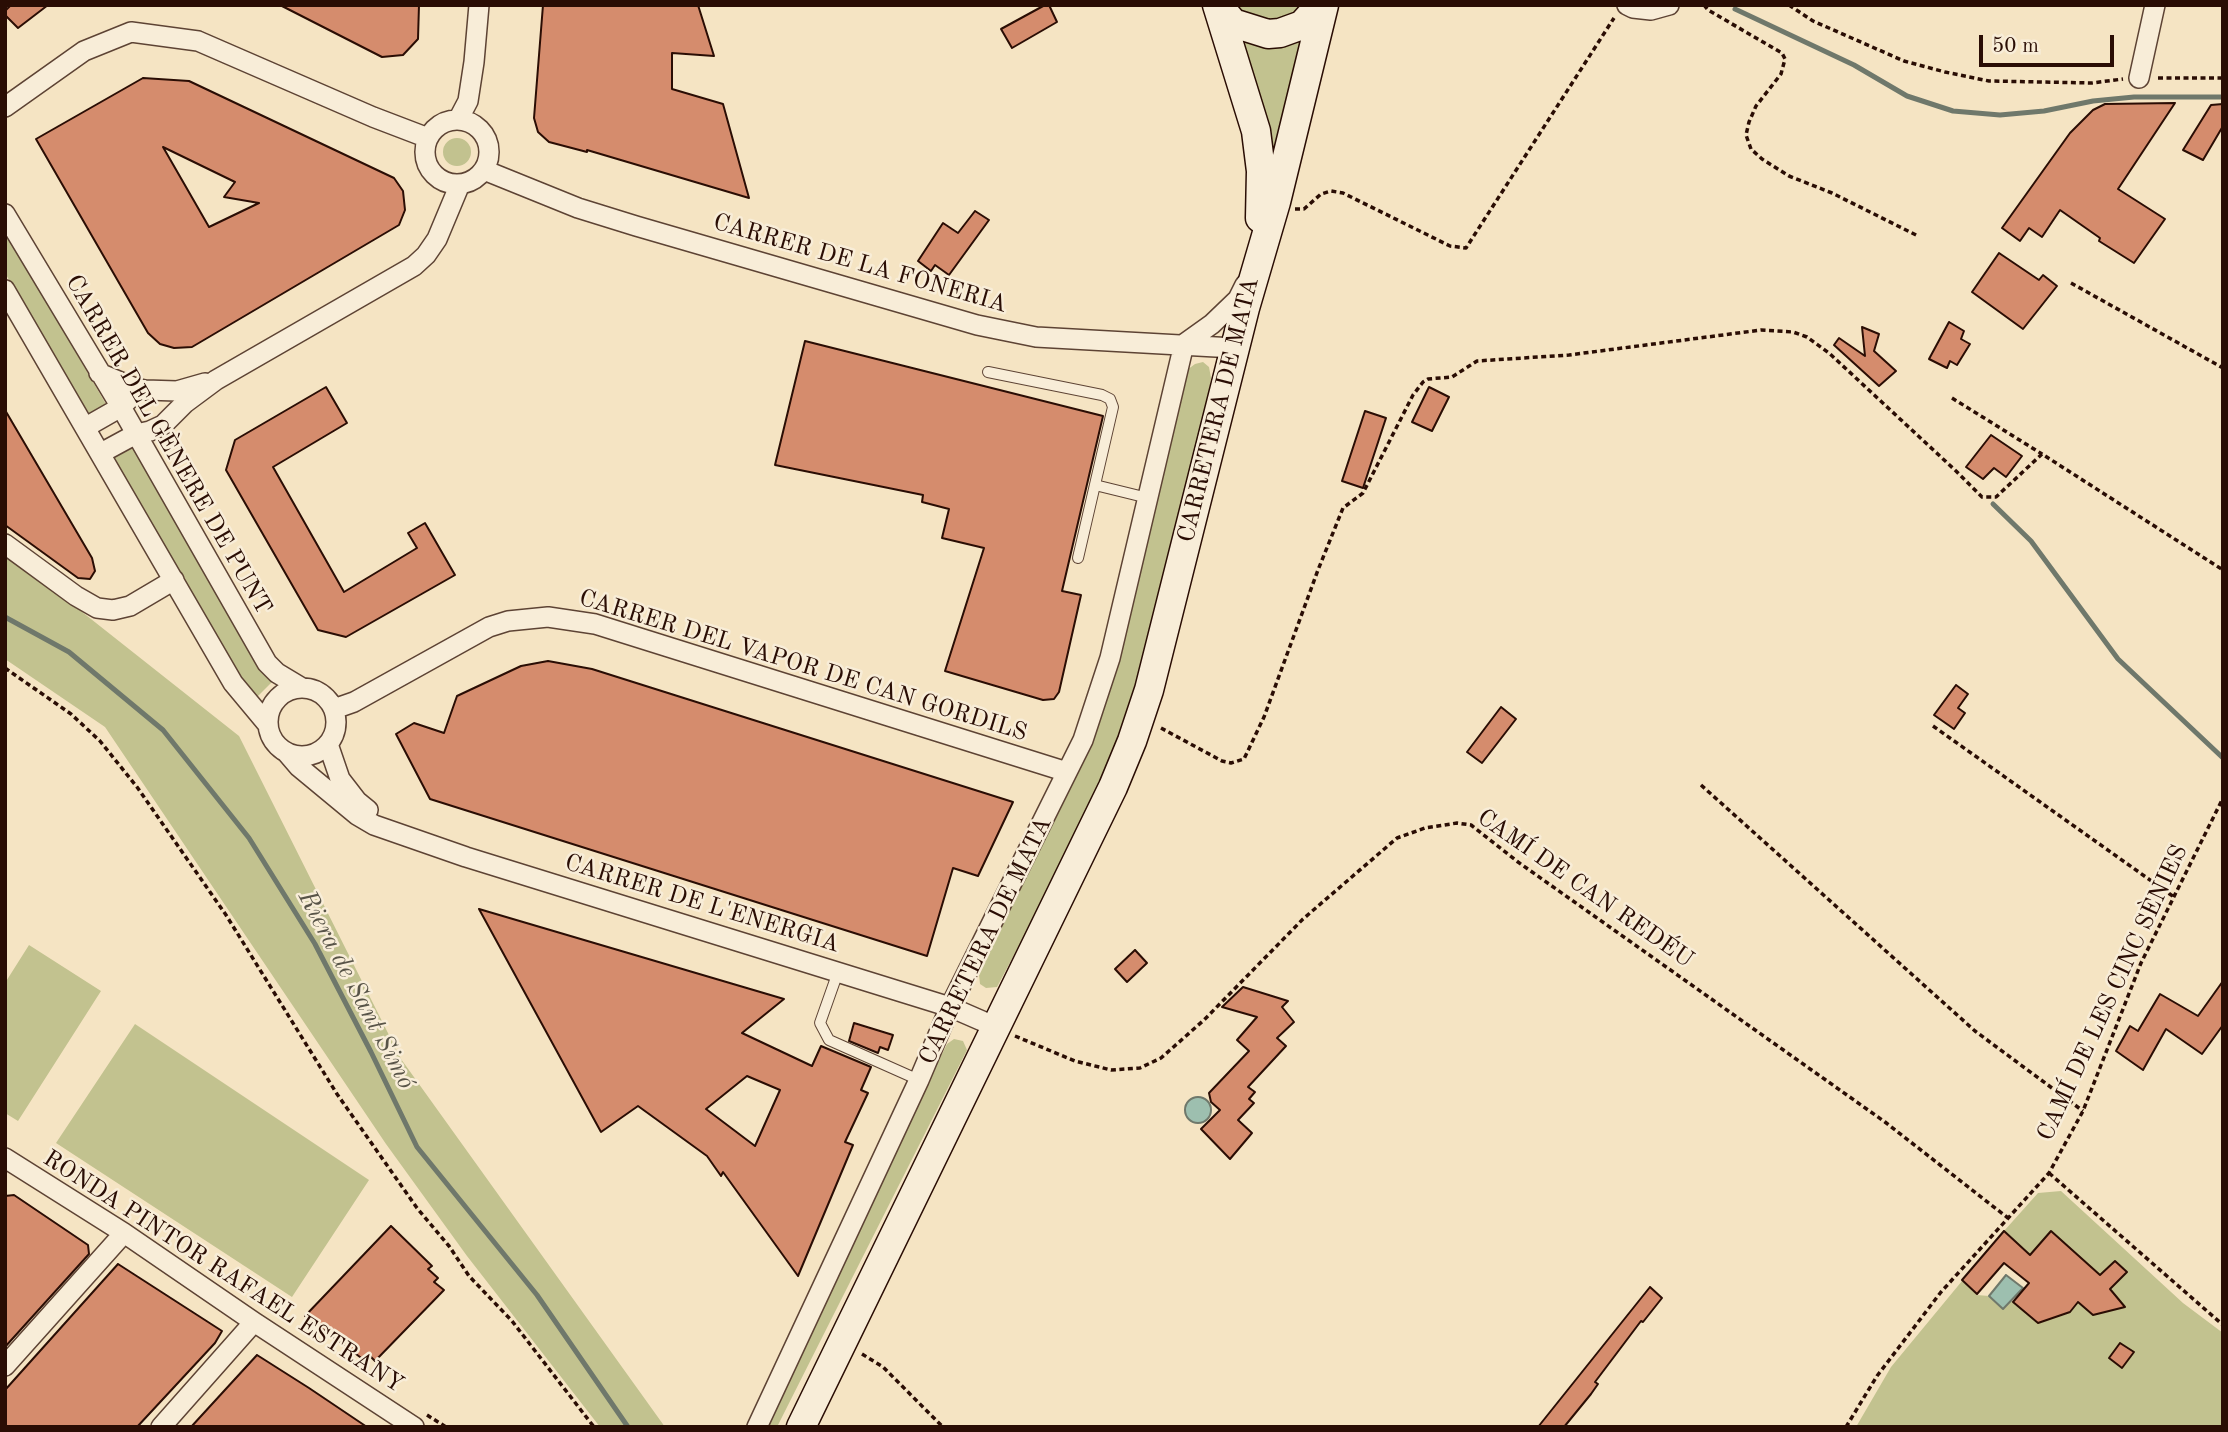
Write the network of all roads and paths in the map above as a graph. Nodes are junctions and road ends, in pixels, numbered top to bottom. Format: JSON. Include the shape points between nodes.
{"nodes":[{"id":1,"x":479,"y":5,"type":"edge"},
{"id":2,"x":1322,"y":5,"type":"edge"},
{"id":3,"x":1669,"y":5,"type":"edge"},
{"id":4,"x":1704,"y":5,"type":"edge"},
{"id":5,"x":1789,"y":5,"type":"edge"},
{"id":6,"x":2155,"y":5,"type":"edge"},
{"id":7,"x":1220,"y":9,"type":"edge"},
{"id":8,"x":1621,"y":11,"type":"edge"},
{"id":9,"x":2139,"y":78,"type":"junction"},
{"id":10,"x":2223,"y":78,"type":"edge"},
{"id":11,"x":5,"y":107,"type":"edge"},
{"id":12,"x":458,"y":120,"type":"junction"},
{"id":13,"x":428,"y":138,"type":"junction"},
{"id":14,"x":484,"y":170,"type":"junction"},
{"id":15,"x":460,"y":184,"type":"junction"},
{"id":16,"x":1276,"y":202,"type":"junction"},
{"id":17,"x":5,"y":214,"type":"edge"},
{"id":18,"x":1917,"y":236,"type":"dead end"},
{"id":19,"x":1258,"y":259,"type":"junction"},
{"id":20,"x":2071,"y":283,"type":"dead end"},
{"id":21,"x":5,"y":290,"type":"edge"},
{"id":22,"x":1184,"y":344,"type":"junction"},
{"id":23,"x":1234,"y":348,"type":"junction"},
{"id":24,"x":2223,"y":368,"type":"edge"},
{"id":25,"x":98,"y":372,"type":"junction"},
{"id":26,"x":988,"y":372,"type":"dead end"},
{"id":27,"x":216,"y":380,"type":"junction"},
{"id":28,"x":145,"y":390,"type":"junction"},
{"id":29,"x":1952,"y":398,"type":"dead end"},
{"id":30,"x":121,"y":407,"type":"junction"},
{"id":31,"x":163,"y":425,"type":"junction"},
{"id":32,"x":86,"y":427,"type":"junction"},
{"id":33,"x":135,"y":434,"type":"junction"},
{"id":34,"x":100,"y":453,"type":"junction"},
{"id":35,"x":2042,"y":454,"type":"junction"},
{"id":36,"x":159,"y":476,"type":"junction"},
{"id":37,"x":1095,"y":485,"type":"junction"},
{"id":38,"x":1148,"y":498,"type":"junction"},
{"id":39,"x":5,"y":544,"type":"edge"},
{"id":40,"x":1078,"y":558,"type":"dead end"},
{"id":41,"x":2223,"y":570,"type":"edge"},
{"id":42,"x":174,"y":580,"type":"junction"},
{"id":43,"x":5,"y":668,"type":"edge"},
{"id":44,"x":302,"y":688,"type":"junction"},
{"id":45,"x":334,"y":709,"type":"junction"},
{"id":46,"x":1139,"y":720,"type":"junction"},
{"id":47,"x":268,"y":725,"type":"junction"},
{"id":48,"x":1933,"y":726,"type":"dead end"},
{"id":49,"x":328,"y":744,"type":"junction"},
{"id":50,"x":287,"y":753,"type":"junction"},
{"id":51,"x":1068,"y":772,"type":"junction"},
{"id":52,"x":1701,"y":785,"type":"dead end"},
{"id":53,"x":2223,"y":798,"type":"edge"},
{"id":54,"x":391,"y":832,"type":"junction"},
{"id":55,"x":2174,"y":897,"type":"junction"},
{"id":56,"x":838,"y":972,"type":"junction"},
{"id":57,"x":950,"y":1007,"type":"junction"},
{"id":58,"x":996,"y":1027,"type":"junction"},
{"id":59,"x":919,"y":1080,"type":"junction"},
{"id":60,"x":2083,"y":1111,"type":"junction"},
{"id":61,"x":8,"y":1165,"type":"edge"},
{"id":62,"x":2049,"y":1173,"type":"junction"},
{"id":63,"x":2008,"y":1218,"type":"junction"},
{"id":64,"x":124,"y":1233,"type":"junction"},
{"id":65,"x":254,"y":1322,"type":"junction"},
{"id":66,"x":2223,"y":1325,"type":"edge"},
{"id":67,"x":842,"y":1342,"type":"junction"},
{"id":68,"x":5,"y":1366,"type":"edge"},
{"id":69,"x":161,"y":1427,"type":"edge"},
{"id":70,"x":414,"y":1427,"type":"edge"},
{"id":71,"x":594,"y":1427,"type":"edge"},
{"id":72,"x":757,"y":1427,"type":"edge"},
{"id":73,"x":801,"y":1427,"type":"edge"},
{"id":74,"x":943,"y":1427,"type":"edge"},
{"id":75,"x":1846,"y":1427,"type":"edge"}],
"edges":[{"from":1,"to":12,"type":"street","via":[[468,102]]},
{"from":2,"to":7,"type":"street","via":[[1302,25],[1280,33],[1257,32],[1233,23]]},
{"from":2,"to":16,"type":"street"},
{"from":3,"to":8,"type":"street"},
{"from":4,"to":18,"type":"path","via":[[1785,59],[1781,74],[1749,122],[1746,135],[1751,149],[1789,176]]},
{"from":5,"to":9,"type":"path","via":[[1813,21],[1904,61],[1945,72],[1989,81],[2049,83]]},
{"from":6,"to":9,"type":"street"},
{"from":7,"to":19,"type":"street","via":[[1260,150]]},
{"from":8,"to":16,"type":"path","via":[[1466,248],[1450,246],[1343,193],[1321,194],[1299,210]]},
{"from":9,"to":10,"type":"path"},
{"from":11,"to":13,"type":"street","via":[[84,51],[131,32],[198,41]]},
{"from":12,"to":13,"type":"street","via":[[443,123]]},
{"from":12,"to":14,"type":"street","via":[[474,125],[486,139]]},
{"from":13,"to":15,"type":"street","via":[[425,154],[430,170],[443,181]]},
{"from":14,"to":15,"type":"street"},
{"from":14,"to":22,"type":"street","name":"CARRER DE LA FONERIA","via":[[578,208],[977,325],[1036,337]]},
{"from":15,"to":27,"type":"street","via":[[436,239],[414,266]]},
{"from":16,"to":19,"type":"street"},
{"from":17,"to":25,"type":"street","name":"CARRER DEL GÈNERE DE PUNT"},
{"from":19,"to":22,"type":"street","name":"CARRETERA DE MATA","via":[[1238,299]]},
{"from":19,"to":23,"type":"street","name":"CARRETERA DE MATA"},
{"from":20,"to":24,"type":"path"},
{"from":21,"to":32,"type":"street"},
{"from":22,"to":23,"type":"street","name":"CARRER DE LA FONERIA"},
{"from":22,"to":38,"type":"street","name":"CARRETERA DE MATA"},
{"from":23,"to":46,"type":"street","name":"CARRETERA DE MATA"},
{"from":25,"to":28,"type":"street"},
{"from":25,"to":30,"type":"street","name":"CARRER DEL GÈNERE DE PUNT"},
{"from":26,"to":37,"type":"lane","via":[[1110,399],[1113,407]]},
{"from":27,"to":28,"type":"street","via":[[177,391]]},
{"from":27,"to":31,"type":"street"},
{"from":28,"to":30,"type":"street"},
{"from":29,"to":35,"type":"path"},
{"from":30,"to":32,"type":"street"},
{"from":30,"to":33,"type":"street","name":"CARRER DEL GÈNERE DE PUNT"},
{"from":31,"to":33,"type":"street"},
{"from":31,"to":36,"type":"street","via":[[157,455]]},
{"from":32,"to":34,"type":"street"},
{"from":33,"to":34,"type":"street"},
{"from":33,"to":36,"type":"street","name":"CARRER DEL GÈNERE DE PUNT"},
{"from":34,"to":42,"type":"street"},
{"from":35,"to":41,"type":"path"},
{"from":35,"to":46,"type":"path","via":[[1996,497],[1982,497],[1829,353],[1793,332],[1761,330],[1581,354],[1477,361],[1452,377],[1423,382],[1363,494],[1343,508],[1244,759],[1222,761],[1170,731]]},
{"from":36,"to":44,"type":"street","name":"CARRER DEL GÈNERE DE PUNT","via":[[267,663]]},
{"from":37,"to":38,"type":"lane"},
{"from":37,"to":40,"type":"lane"},
{"from":38,"to":51,"type":"street","name":"CARRETERA DE MATA","via":[[1110,657]]},
{"from":39,"to":42,"type":"street","via":[[97,608],[130,606]]},
{"from":42,"to":47,"type":"street","via":[[233,683]]},
{"from":43,"to":71,"type":"path","via":[[72,714],[137,788],[226,915],[315,1060],[417,1208]]},
{"from":44,"to":45,"type":"street","via":[[317,691]]},
{"from":44,"to":47,"type":"street","via":[[277,698]]},
{"from":45,"to":49,"type":"street","via":[[335,730]]},
{"from":45,"to":51,"type":"street","name":"CARRER DEL VAPOR DE CAN GORDILS","via":[[489,627],[548,617],[594,624]]},
{"from":46,"to":58,"type":"street","name":"CARRETERA DE MATA","via":[[1113,787]]},
{"from":47,"to":50,"type":"street","via":[[272,739]]},
{"from":48,"to":55,"type":"path"},
{"from":49,"to":50,"type":"street","via":[[317,753]]},
{"from":49,"to":54,"type":"street","name":"CARRER DE L'ENERGIA","via":[[340,779]]},
{"from":50,"to":54,"type":"street","name":"CARRER DE L'ENERGIA","via":[[357,816]]},
{"from":51,"to":57,"type":"street","name":"CARRETERA DE MATA"},
{"from":52,"to":60,"type":"path","via":[[1975,1031]]},
{"from":53,"to":55,"type":"path","name":"CAMÍ DE LES CINC SÈNIES"},
{"from":54,"to":56,"type":"street","name":"CARRER DE L'ENERGIA"},
{"from":55,"to":60,"type":"path","name":"CAMÍ DE LES CINC SÈNIES","via":[[2141,963]]},
{"from":56,"to":57,"type":"street","name":"CARRER DE L'ENERGIA"},
{"from":56,"to":59,"type":"lane","via":[[820,1023],[829,1040]]},
{"from":57,"to":58,"type":"street","name":"CARRER DE L'ENERGIA"},
{"from":57,"to":59,"type":"street","name":"CARRETERA DE MATA"},
{"from":58,"to":63,"type":"path","name":"CAMÍ DE CAN REDÉU","via":[[1075,1061],[1111,1070],[1140,1068],[1180,1044],[1303,919],[1397,838],[1425,828],[1471,825],[1885,1122]]},
{"from":58,"to":67,"type":"street","name":"CARRETERA DE MATA"},
{"from":59,"to":72,"type":"street","name":"CARRETERA DE MATA"},
{"from":60,"to":62,"type":"path","name":"CAMÍ DE LES CINC SÈNIES"},
{"from":61,"to":64,"type":"street","name":"RONDA PINTOR RAFAEL ESTRANY"},
{"from":62,"to":63,"type":"path","name":"CAMÍ DE LES CINC SÈNIES"},
{"from":62,"to":66,"type":"path"},
{"from":63,"to":75,"type":"path","name":"CAMÍ DE LES CINC SÈNIES","via":[[1941,1292],[1877,1376]]},
{"from":64,"to":65,"type":"street","name":"RONDA PINTOR RAFAEL ESTRANY"},
{"from":64,"to":68,"type":"street"},
{"from":65,"to":69,"type":"street"},
{"from":65,"to":70,"type":"street","name":"RONDA PINTOR RAFAEL ESTRANY"},
{"from":67,"to":73,"type":"street","name":"CARRETERA DE MATA"},
{"from":67,"to":74,"type":"path","via":[[883,1367]]}]}
